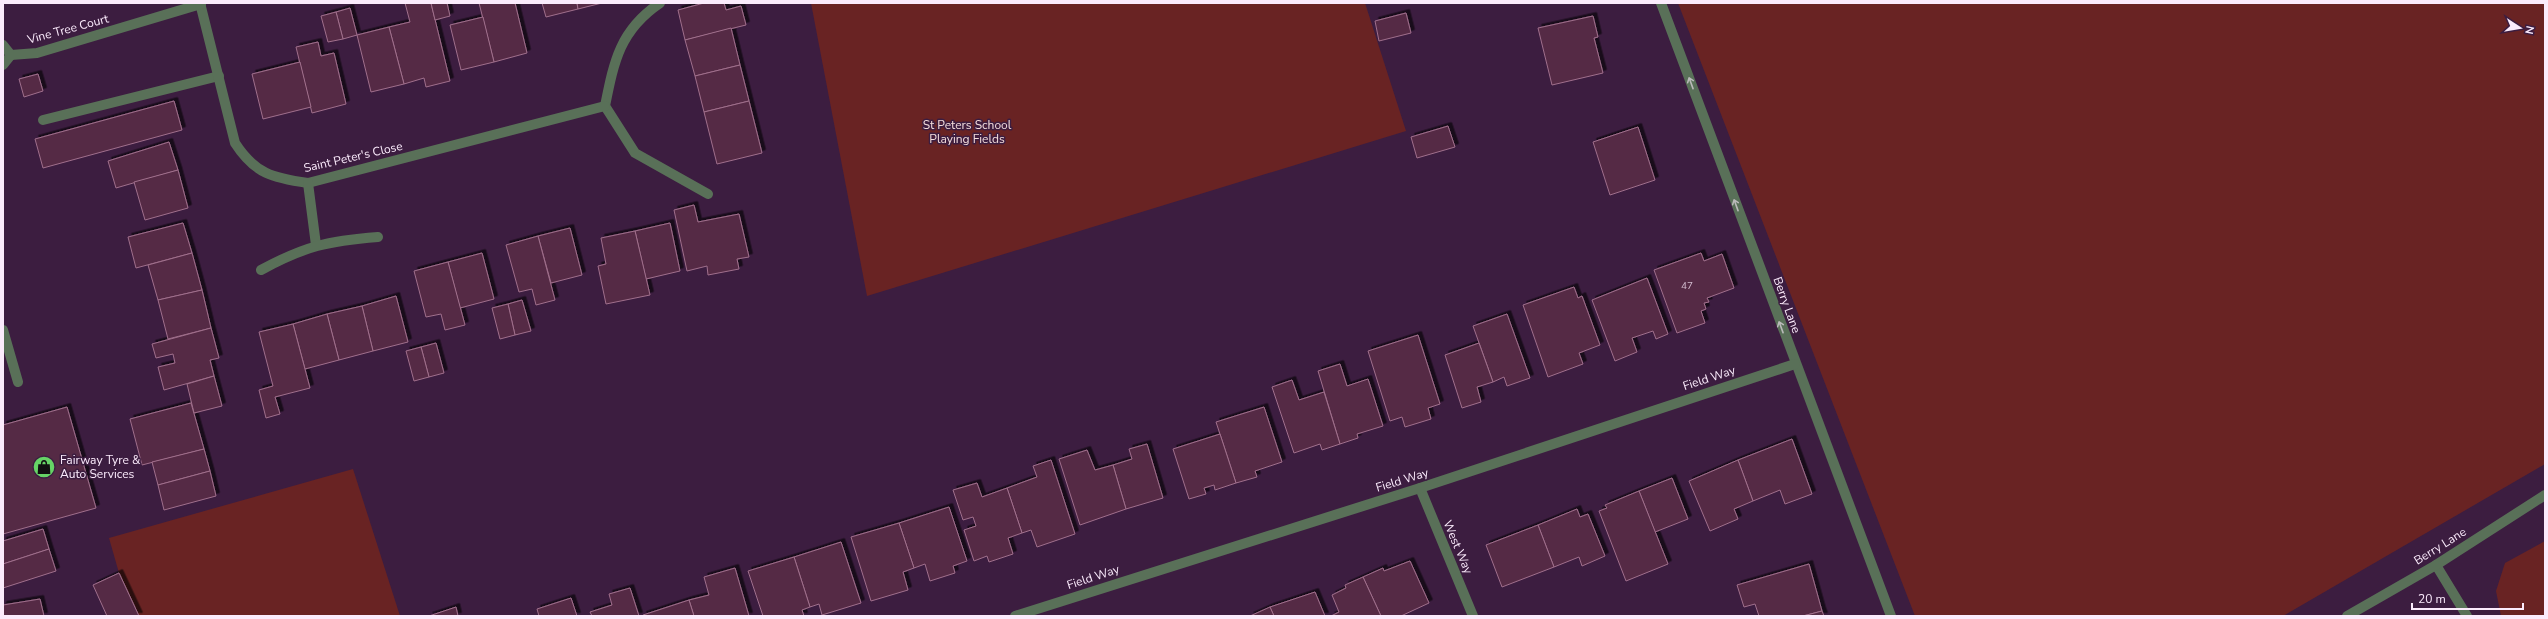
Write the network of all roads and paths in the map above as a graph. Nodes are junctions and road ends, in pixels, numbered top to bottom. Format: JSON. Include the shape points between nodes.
{"nodes":[{"id":1,"x":660,"y":3,"type":"edge"},
{"id":2,"x":1661,"y":3,"type":"edge"},
{"id":3,"x":200,"y":4,"type":"edge"},
{"id":4,"x":3,"y":45,"type":"edge"},
{"id":5,"x":11,"y":55,"type":"junction"},
{"id":6,"x":3,"y":65,"type":"edge"},
{"id":7,"x":219,"y":76,"type":"junction"},
{"id":8,"x":605,"y":106,"type":"junction"},
{"id":9,"x":43,"y":120,"type":"dead end"},
{"id":10,"x":308,"y":183,"type":"junction"},
{"id":11,"x":708,"y":194,"type":"dead end"},
{"id":12,"x":378,"y":237,"type":"dead end"},
{"id":13,"x":316,"y":245,"type":"junction"},
{"id":14,"x":261,"y":270,"type":"dead end"},
{"id":15,"x":3,"y":330,"type":"edge"},
{"id":16,"x":1795,"y":364,"type":"junction"},
{"id":17,"x":18,"y":382,"type":"dead end"},
{"id":18,"x":1420,"y":488,"type":"junction"},
{"id":19,"x":2545,"y":495,"type":"edge"},
{"id":20,"x":2436,"y":565,"type":"junction"},
{"id":21,"x":1015,"y":616,"type":"edge"},
{"id":22,"x":1473,"y":616,"type":"edge"},
{"id":23,"x":1891,"y":616,"type":"edge"},
{"id":24,"x":2347,"y":616,"type":"edge"},
{"id":25,"x":2467,"y":616,"type":"edge"}],
"edges":[{"from":1,"to":8,"type":"street","via":[[639,19],[629,31],[614,62]]},
{"from":16,"to":2,"type":"street","name":"Berry Lane","one_way":true},
{"from":3,"to":5,"type":"street","name":"Vine Tree Court","via":[[37,53]]},
{"from":3,"to":7,"type":"street","name":"Saint Peter's Close"},
{"from":4,"to":5,"type":"street"},
{"from":5,"to":6,"type":"street"},
{"from":7,"to":9,"type":"street"},
{"from":7,"to":10,"type":"street","name":"Saint Peter's Close","via":[[235,143],[246,160],[264,173],[281,179]]},
{"from":8,"to":10,"type":"street","name":"Saint Peter's Close"},
{"from":8,"to":11,"type":"street","via":[[635,153]]},
{"from":10,"to":13,"type":"street"},
{"from":12,"to":13,"type":"street"},
{"from":13,"to":14,"type":"street","via":[[294,252]]},
{"from":15,"to":17,"type":"street"},
{"from":16,"to":18,"type":"street","name":"Field Way"},
{"from":16,"to":23,"type":"street","name":"Berry Lane"},
{"from":18,"to":21,"type":"street","name":"Field Way"},
{"from":18,"to":22,"type":"street","name":"West Way"},
{"from":19,"to":20,"type":"street","name":"Berry Lane"},
{"from":20,"to":24,"type":"street","name":"Berry Lane"},
{"from":20,"to":25,"type":"street"}]}
